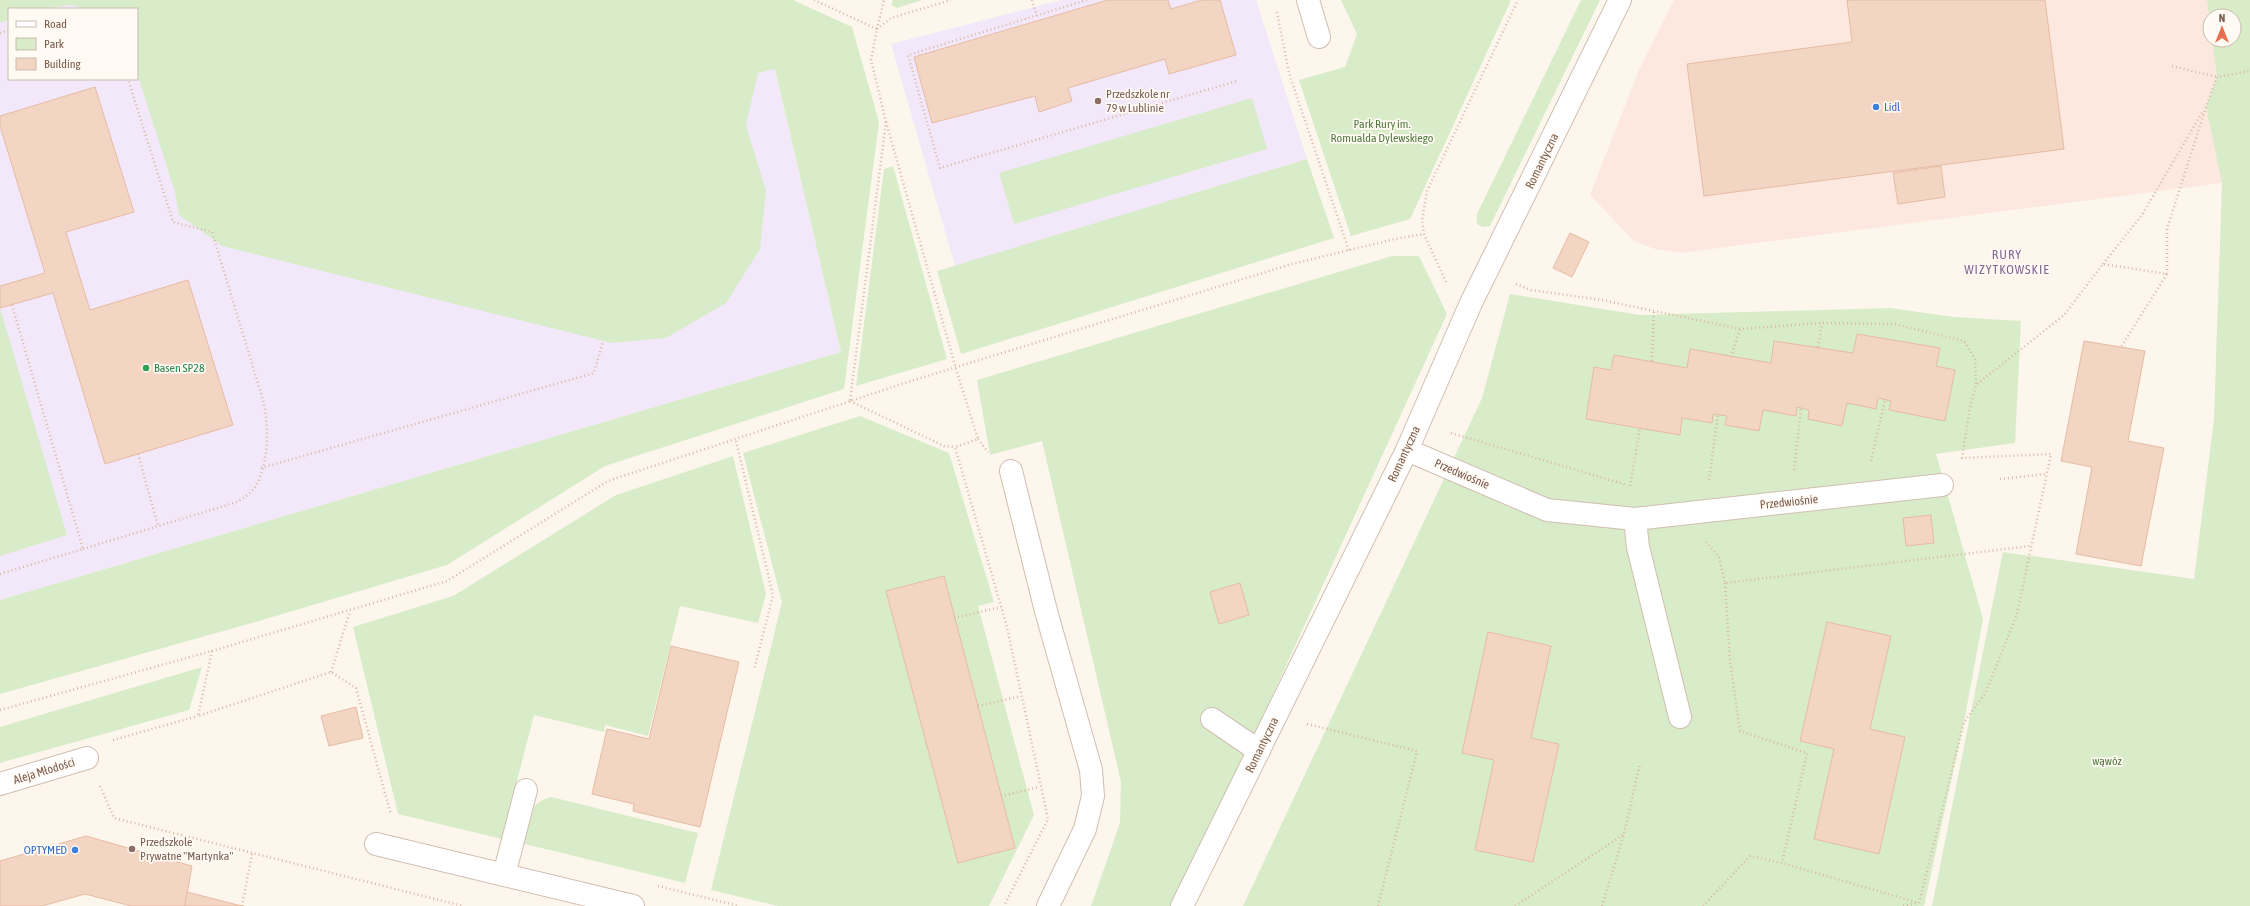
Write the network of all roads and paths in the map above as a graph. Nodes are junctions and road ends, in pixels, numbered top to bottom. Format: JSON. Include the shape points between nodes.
{"nodes":[{"id":1,"x":814,"y":0,"type":"edge"},
{"id":2,"x":884,"y":0,"type":"edge"},
{"id":3,"x":951,"y":0,"type":"edge"},
{"id":4,"x":1032,"y":0,"type":"edge"},
{"id":5,"x":1087,"y":0,"type":"edge"},
{"id":6,"x":1308,"y":0,"type":"edge"},
{"id":7,"x":1518,"y":0,"type":"edge"},
{"id":8,"x":1620,"y":0,"type":"edge"},
{"id":9,"x":1276,"y":7,"type":"dead end"},
{"id":10,"x":1037,"y":16,"type":"junction"},
{"id":11,"x":877,"y":29,"type":"junction"},
{"id":12,"x":1319,"y":37,"type":"dead end"},
{"id":13,"x":2172,"y":66,"type":"dead end"},
{"id":14,"x":2250,"y":71,"type":"edge"},
{"id":15,"x":2217,"y":77,"type":"junction"},
{"id":16,"x":128,"y":80,"type":"edge"},
{"id":17,"x":1237,"y":81,"type":"dead end"},
{"id":18,"x":2206,"y":106,"type":"junction"},
{"id":19,"x":886,"y":122,"type":"junction"},
{"id":20,"x":1424,"y":234,"type":"junction"},
{"id":21,"x":1349,"y":251,"type":"junction"},
{"id":22,"x":2104,"y":264,"type":"junction"},
{"id":23,"x":2167,"y":274,"type":"junction"},
{"id":24,"x":1512,"y":283,"type":"dead end"},
{"id":25,"x":1447,"y":284,"type":"dead end"},
{"id":26,"x":12,"y":305,"type":"dead end"},
{"id":27,"x":1654,"y":310,"type":"junction"},
{"id":28,"x":1822,"y":323,"type":"junction"},
{"id":29,"x":1740,"y":329,"type":"junction"},
{"id":30,"x":603,"y":341,"type":"dead end"},
{"id":31,"x":1818,"y":347,"type":"dead end"},
{"id":32,"x":2121,"y":348,"type":"dead end"},
{"id":33,"x":1731,"y":357,"type":"dead end"},
{"id":34,"x":1652,"y":361,"type":"dead end"},
{"id":35,"x":956,"y":369,"type":"junction"},
{"id":36,"x":1976,"y":385,"type":"junction"},
{"id":37,"x":1885,"y":400,"type":"dead end"},
{"id":38,"x":850,"y":401,"type":"junction"},
{"id":39,"x":1801,"y":408,"type":"dead end"},
{"id":40,"x":1718,"y":415,"type":"dead end"},
{"id":41,"x":1640,"y":428,"type":"dead end"},
{"id":42,"x":1447,"y":432,"type":"dead end"},
{"id":43,"x":736,"y":441,"type":"junction"},
{"id":44,"x":955,"y":447,"type":"junction"},
{"id":45,"x":1407,"y":450,"type":"junction"},
{"id":46,"x":138,"y":454,"type":"dead end"},
{"id":47,"x":261,"y":468,"type":"junction"},
{"id":48,"x":1870,"y":469,"type":"dead end"},
{"id":49,"x":1011,"y":471,"type":"dead end"},
{"id":50,"x":2046,"y":474,"type":"junction"},
{"id":51,"x":1793,"y":476,"type":"dead end"},
{"id":52,"x":2000,"y":479,"type":"dead end"},
{"id":53,"x":1708,"y":484,"type":"dead end"},
{"id":54,"x":1942,"y":485,"type":"dead end"},
{"id":55,"x":1630,"y":486,"type":"junction"},
{"id":56,"x":1638,"y":486,"type":"dead end"},
{"id":57,"x":1635,"y":519,"type":"junction"},
{"id":58,"x":158,"y":526,"type":"junction"},
{"id":59,"x":2030,"y":546,"type":"junction"},
{"id":60,"x":83,"y":549,"type":"junction"},
{"id":61,"x":1719,"y":557,"type":"dead end"},
{"id":62,"x":0,"y":574,"type":"edge"},
{"id":63,"x":1725,"y":583,"type":"junction"},
{"id":64,"x":1001,"y":607,"type":"junction"},
{"id":65,"x":350,"y":611,"type":"junction"},
{"id":66,"x":954,"y":618,"type":"dead end"},
{"id":67,"x":212,"y":651,"type":"junction"},
{"id":68,"x":754,"y":670,"type":"dead end"},
{"id":69,"x":331,"y":672,"type":"junction"},
{"id":70,"x":1022,"y":696,"type":"junction"},
{"id":71,"x":978,"y":706,"type":"dead end"},
{"id":72,"x":0,"y":710,"type":"edge"},
{"id":73,"x":198,"y":716,"type":"junction"},
{"id":74,"x":1680,"y":717,"type":"dead end"},
{"id":75,"x":1212,"y":719,"type":"dead end"},
{"id":76,"x":1303,"y":722,"type":"dead end"},
{"id":77,"x":1259,"y":751,"type":"junction"},
{"id":78,"x":87,"y":758,"type":"junction"},
{"id":79,"x":1640,"y":764,"type":"dead end"},
{"id":80,"x":0,"y":784,"type":"edge"},
{"id":81,"x":1040,"y":787,"type":"junction"},
{"id":82,"x":526,"y":790,"type":"dead end"},
{"id":83,"x":1001,"y":796,"type":"dead end"},
{"id":84,"x":391,"y":816,"type":"dead end"},
{"id":85,"x":1624,"y":834,"type":"junction"},
{"id":86,"x":376,"y":844,"type":"dead end"},
{"id":87,"x":252,"y":854,"type":"junction"},
{"id":88,"x":1782,"y":863,"type":"junction"},
{"id":89,"x":504,"y":875,"type":"junction"},
{"id":90,"x":1919,"y":903,"type":"junction"},
{"id":91,"x":242,"y":906,"type":"edge"},
{"id":92,"x":463,"y":906,"type":"edge"},
{"id":93,"x":633,"y":906,"type":"edge"},
{"id":94,"x":1004,"y":906,"type":"edge"},
{"id":95,"x":1048,"y":906,"type":"edge"},
{"id":96,"x":1182,"y":906,"type":"edge"},
{"id":97,"x":1378,"y":906,"type":"edge"},
{"id":98,"x":1515,"y":906,"type":"edge"},
{"id":99,"x":1602,"y":906,"type":"edge"},
{"id":100,"x":1703,"y":906,"type":"edge"},
{"id":101,"x":1903,"y":906,"type":"edge"}],
"edges":[{"from":1,"to":11,"type":"path"},
{"from":2,"to":11,"type":"path"},
{"from":3,"to":11,"type":"path","via":[[891,18]]},
{"from":4,"to":10,"type":"path"},
{"from":5,"to":10,"type":"path"},
{"from":6,"to":12,"type":"street"},
{"from":7,"to":20,"type":"path","via":[[1427,191],[1422,221]]},
{"from":8,"to":45,"type":"street","name":"Romantyczna","via":[[1471,303]]},
{"from":9,"to":21,"type":"path","via":[[1288,73]]},
{"from":10,"to":17,"type":"path","via":[[908,55],[940,168]]},
{"from":11,"to":19,"type":"path","via":[[871,60]]},
{"from":13,"to":15,"type":"path"},
{"from":14,"to":15,"type":"path"},
{"from":15,"to":18,"type":"path"},
{"from":16,"to":47,"type":"path","via":[[173,222],[212,232],[267,419]]},
{"from":18,"to":22,"type":"path","via":[[2142,215]]},
{"from":18,"to":23,"type":"path","via":[[2168,229]]},
{"from":19,"to":35,"type":"path"},
{"from":19,"to":38,"type":"path"},
{"from":20,"to":21,"type":"path"},
{"from":20,"to":25,"type":"path"},
{"from":21,"to":35,"type":"path","via":[[1292,264]]},
{"from":22,"to":23,"type":"path"},
{"from":22,"to":36,"type":"path","via":[[2064,315]]},
{"from":23,"to":32,"type":"path"},
{"from":24,"to":27,"type":"path","via":[[1531,290]]},
{"from":26,"to":60,"type":"path"},
{"from":27,"to":29,"type":"path"},
{"from":27,"to":34,"type":"path"},
{"from":28,"to":29,"type":"path"},
{"from":28,"to":31,"type":"path"},
{"from":28,"to":36,"type":"path","via":[[1895,324],[1964,341],[1975,359]]},
{"from":29,"to":33,"type":"path"},
{"from":30,"to":47,"type":"path","via":[[594,373]]},
{"from":35,"to":38,"type":"path"},
{"from":35,"to":44,"type":"path","via":[[978,439]]},
{"from":36,"to":50,"type":"path","via":[[1962,458],[2051,454]]},
{"from":37,"to":48,"type":"path"},
{"from":38,"to":43,"type":"path"},
{"from":38,"to":44,"type":"path","via":[[944,446]]},
{"from":39,"to":51,"type":"path"},
{"from":40,"to":53,"type":"path"},
{"from":41,"to":55,"type":"path"},
{"from":42,"to":55,"type":"path"},
{"from":43,"to":65,"type":"path","via":[[608,482],[447,581]]},
{"from":43,"to":68,"type":"path","via":[[773,595]]},
{"from":44,"to":64,"type":"path"},
{"from":45,"to":57,"type":"street","name":"Przedwiośnie","via":[[1547,510]]},
{"from":45,"to":77,"type":"street","name":"Romantyczna"},
{"from":46,"to":58,"type":"path"},
{"from":47,"to":58,"type":"path","via":[[256,486],[237,502]]},
{"from":49,"to":95,"type":"street","via":[[1046,611],[1091,770],[1093,796],[1086,829]]},
{"from":50,"to":52,"type":"path"},
{"from":50,"to":59,"type":"path"},
{"from":54,"to":57,"type":"street","name":"Przedwiośnie"},
{"from":55,"to":56,"type":"path"},
{"from":57,"to":74,"type":"street","via":[[1638,547]]},
{"from":58,"to":60,"type":"path"},
{"from":59,"to":63,"type":"path"},
{"from":59,"to":90,"type":"path","via":[[2017,614],[1985,694],[1964,722]]},
{"from":60,"to":62,"type":"path"},
{"from":61,"to":63,"type":"path"},
{"from":63,"to":88,"type":"path","via":[[1730,661],[1740,731],[1807,753]]},
{"from":64,"to":66,"type":"path"},
{"from":64,"to":70,"type":"path"},
{"from":65,"to":67,"type":"path"},
{"from":65,"to":69,"type":"path"},
{"from":67,"to":72,"type":"path"},
{"from":67,"to":73,"type":"path"},
{"from":69,"to":73,"type":"path"},
{"from":69,"to":84,"type":"path","via":[[356,688]]},
{"from":70,"to":71,"type":"path"},
{"from":70,"to":81,"type":"path"},
{"from":73,"to":78,"type":"path","via":[[92,746]]},
{"from":75,"to":77,"type":"street"},
{"from":76,"to":97,"type":"path","via":[[1417,751]]},
{"from":77,"to":96,"type":"street","name":"Romantyczna"},
{"from":78,"to":80,"type":"street","name":"Aleja Młodości"},
{"from":78,"to":87,"type":"path","via":[[114,818]]},
{"from":79,"to":85,"type":"path"},
{"from":81,"to":83,"type":"path"},
{"from":81,"to":94,"type":"path","via":[[1048,819]]},
{"from":82,"to":89,"type":"street"},
{"from":85,"to":98,"type":"path"},
{"from":85,"to":99,"type":"path"},
{"from":86,"to":89,"type":"street"},
{"from":87,"to":91,"type":"path"},
{"from":87,"to":92,"type":"path"},
{"from":88,"to":90,"type":"path"},
{"from":88,"to":100,"type":"path","via":[[1750,856]]},
{"from":89,"to":93,"type":"street"},
{"from":90,"to":101,"type":"path"}]}
